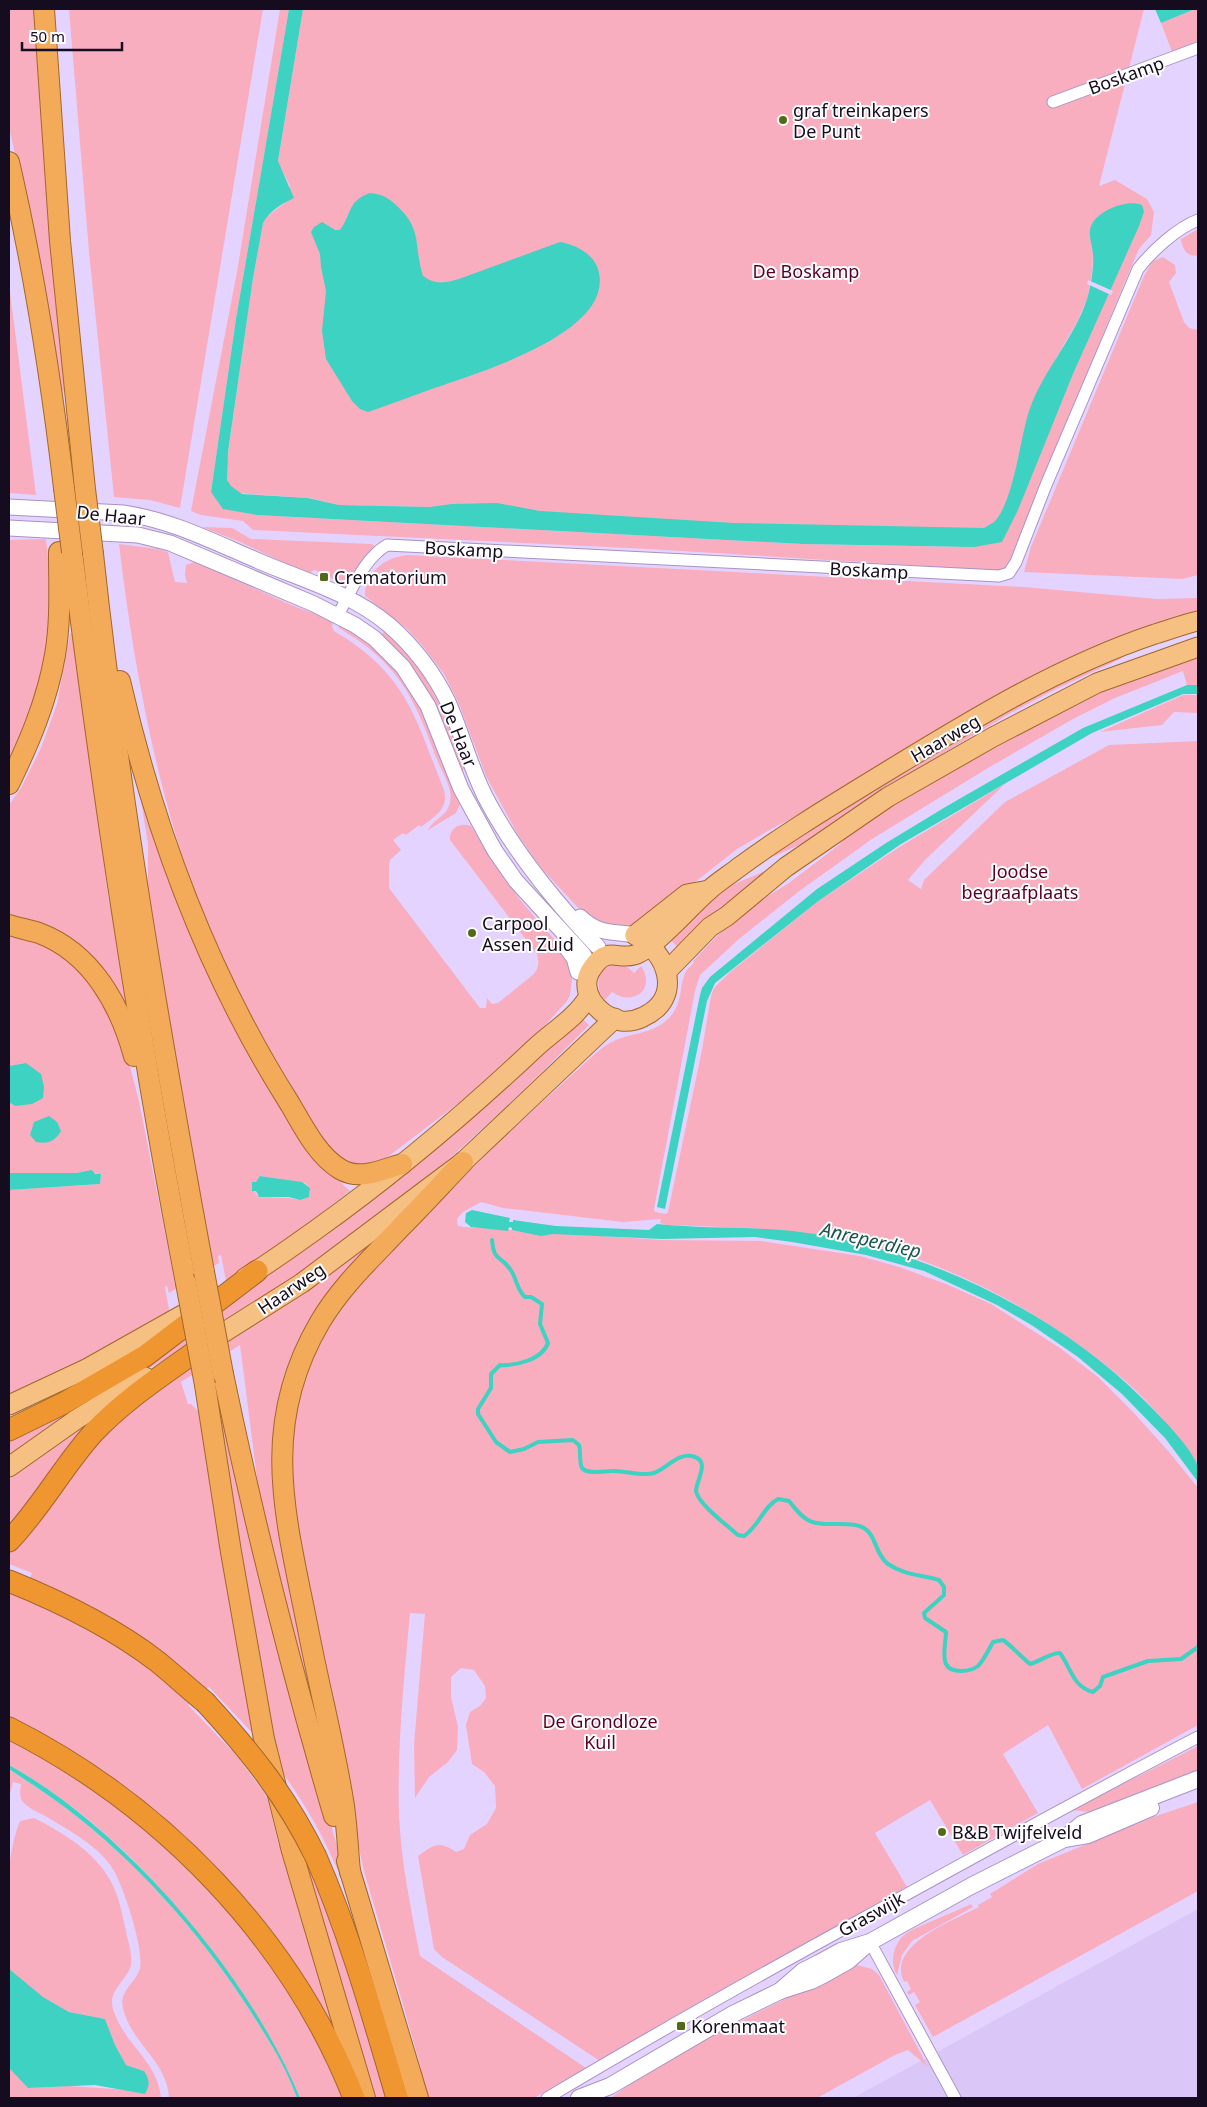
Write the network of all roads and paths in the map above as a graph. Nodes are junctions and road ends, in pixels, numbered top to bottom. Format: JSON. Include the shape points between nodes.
{"nodes":[{"id":1,"x":44,"y":9,"type":"edge"},
{"id":2,"x":1198,"y":48,"type":"edge"},
{"id":3,"x":1053,"y":102,"type":"dead end"},
{"id":4,"x":9,"y":162,"type":"edge"},
{"id":5,"x":1198,"y":220,"type":"edge"},
{"id":6,"x":9,"y":507,"type":"edge"},
{"id":7,"x":9,"y":528,"type":"edge"},
{"id":8,"x":66,"y":552,"type":"junction"},
{"id":9,"x":96,"y":581,"type":"junction"},
{"id":10,"x":347,"y":598,"type":"junction"},
{"id":11,"x":338,"y":616,"type":"junction"},
{"id":12,"x":1198,"y":621,"type":"edge"},
{"id":13,"x":1198,"y":647,"type":"edge"},
{"id":14,"x":9,"y":784,"type":"edge"},
{"id":15,"x":549,"y":889,"type":"junction"},
{"id":16,"x":9,"y":925,"type":"edge"},
{"id":17,"x":641,"y":943,"type":"junction"},
{"id":18,"x":588,"y":961,"type":"junction"},
{"id":19,"x":673,"y":977,"type":"junction"},
{"id":20,"x":589,"y":996,"type":"junction"},
{"id":21,"x":615,"y":1022,"type":"junction"},
{"id":22,"x":537,"y":1046,"type":"junction"},
{"id":23,"x":552,"y":1079,"type":"junction"},
{"id":24,"x":463,"y":1162,"type":"junction"},
{"id":25,"x":402,"y":1164,"type":"junction"},
{"id":26,"x":163,"y":1165,"type":"junction"},
{"id":27,"x":257,"y":1271,"type":"junction"},
{"id":28,"x":202,"y":1346,"type":"junction"},
{"id":29,"x":9,"y":1405,"type":"edge"},
{"id":30,"x":9,"y":1430,"type":"edge"},
{"id":31,"x":9,"y":1467,"type":"edge"},
{"id":32,"x":9,"y":1541,"type":"edge"},
{"id":33,"x":9,"y":1581,"type":"edge"},
{"id":34,"x":9,"y":1728,"type":"edge"},
{"id":35,"x":1198,"y":1737,"type":"edge"},
{"id":36,"x":1198,"y":1779,"type":"edge"},
{"id":37,"x":1198,"y":1790,"type":"edge"},
{"id":38,"x":1064,"y":1839,"type":"junction"},
{"id":39,"x":350,"y":1872,"type":"junction"},
{"id":40,"x":870,"y":1942,"type":"junction"},
{"id":41,"x":610,"y":2086,"type":"junction"},
{"id":42,"x":354,"y":2098,"type":"edge"},
{"id":43,"x":365,"y":2098,"type":"edge"},
{"id":44,"x":397,"y":2098,"type":"edge"},
{"id":45,"x":418,"y":2098,"type":"edge"},
{"id":46,"x":547,"y":2098,"type":"edge"},
{"id":47,"x":579,"y":2098,"type":"edge"},
{"id":48,"x":597,"y":2098,"type":"edge"},
{"id":49,"x":955,"y":2098,"type":"edge"}],
"edges":[{"from":1,"to":9,"type":"highway","bridge":true,"via":[[60,241]]},
{"from":2,"to":3,"type":"street","name":"Boskamp"},
{"from":4,"to":8,"type":"highway","bridge":true,"via":[[36,288],[56,420]]},
{"from":5,"to":10,"type":"street","name":"Boskamp","via":[[1177,231],[1146,258],[1138,270],[1009,573],[999,576],[387,545],[367,564]]},
{"from":6,"to":10,"type":"street","name":"De Haar","via":[[141,516],[178,526]]},
{"from":7,"to":11,"type":"street","name":"De Haar","via":[[138,535],[170,543]]},
{"from":8,"to":14,"type":"highway","via":[[55,654],[47,691],[29,744]]},
{"from":8,"to":26,"type":"highway"},
{"from":9,"to":25,"type":"highway","via":[[126,706],[169,853],[191,911],[252,1042],[311,1137],[332,1163],[341,1170],[362,1176]]},
{"from":9,"to":39,"type":"highway","bridge":true,"via":[[112,710],[166,1068],[223,1374],[289,1659]]},
{"from":10,"to":11,"type":"street"},
{"from":10,"to":15,"type":"street","name":"De Haar","via":[[388,624],[406,641],[436,681],[488,803],[532,870]]},
{"from":11,"to":18,"type":"street","name":"De Haar","via":[[374,638],[416,684],[472,812],[495,851],[534,903]]},
{"from":12,"to":17,"type":"main road","name":"Haarweg","via":[[1125,644],[1071,667],[1004,703],[821,811],[760,852]]},
{"from":13,"to":19,"type":"main road","name":"Haarweg","via":[[1097,684],[888,797],[810,850],[727,916]]},
{"from":15,"to":17,"type":"street","name":"De Haar","via":[[592,928]]},
{"from":15,"to":18,"type":"street","name":"De Haar","via":[[574,923]]},
{"from":16,"to":26,"type":"highway","via":[[39,933],[60,944],[98,977],[114,1000],[129,1036]]},
{"from":17,"to":18,"type":"main road","via":[[613,943]]},
{"from":17,"to":19,"type":"main road","via":[[664,961]]},
{"from":17,"to":21,"type":"main road","via":[[654,968],[654,993],[634,1008],[617,1009]]},
{"from":18,"to":20,"type":"main road"},
{"from":18,"to":22,"type":"main road","name":"Haarweg","via":[[573,1001]]},
{"from":19,"to":21,"type":"main road","name":"Haarweg","via":[[674,1002],[660,1020],[646,1028]]},
{"from":20,"to":21,"type":"main road","via":[[599,1010]]},
{"from":20,"to":22,"type":"main road","name":"Haarweg","via":[[566,1022]]},
{"from":21,"to":23,"type":"main road","name":"Haarweg","via":[[605,1040],[581,1061]]},
{"from":21,"to":23,"type":"main road","name":"Haarweg","via":[[570,1050]]},
{"from":22,"to":25,"type":"main road","name":"Haarweg","via":[[480,1100]]},
{"from":23,"to":24,"type":"main road","name":"Haarweg"},
{"from":24,"to":28,"type":"main road","name":"Haarweg","via":[[302,1283]]},
{"from":24,"to":39,"type":"highway","via":[[363,1265],[330,1307],[300,1364],[286,1414],[282,1454],[283,1496],[344,1807]]},
{"from":25,"to":27,"type":"main road","name":"Haarweg"},
{"from":26,"to":43,"type":"highway","bridge":true,"via":[[205,1385],[264,1739],[292,1851]]},
{"from":27,"to":29,"type":"main road","name":"Haarweg","via":[[135,1343]]},
{"from":27,"to":30,"type":"highway","via":[[145,1356],[64,1404]]},
{"from":28,"to":31,"type":"main road","name":"Haarweg","via":[[78,1419]]},
{"from":28,"to":32,"type":"highway","via":[[114,1412],[73,1458]]},
{"from":33,"to":44,"type":"highway","bridge":true,"via":[[71,1608],[157,1661],[205,1702],[261,1766],[292,1812],[335,1901]]},
{"from":34,"to":42,"type":"highway","via":[[67,1760],[124,1800],[179,1845],[217,1884],[266,1944],[301,1995],[330,2044]]},
{"from":35,"to":46,"type":"street","name":"Graswijk","via":[[1052,1813],[657,2033]]},
{"from":36,"to":38,"type":"main road","name":"Graswijk","via":[[1082,1824]]},
{"from":37,"to":38,"type":"main road","name":"Graswijk","via":[[1088,1835]]},
{"from":38,"to":40,"type":"main road","name":"Graswijk"},
{"from":39,"to":45,"type":"highway"},
{"from":40,"to":41,"type":"main road","name":"Graswijk","via":[[841,1951],[803,1971],[780,1991],[689,2038]]},
{"from":40,"to":49,"type":"street"},
{"from":41,"to":47,"type":"main road","name":"Graswijk"},
{"from":41,"to":48,"type":"main road","name":"Graswijk"}]}
